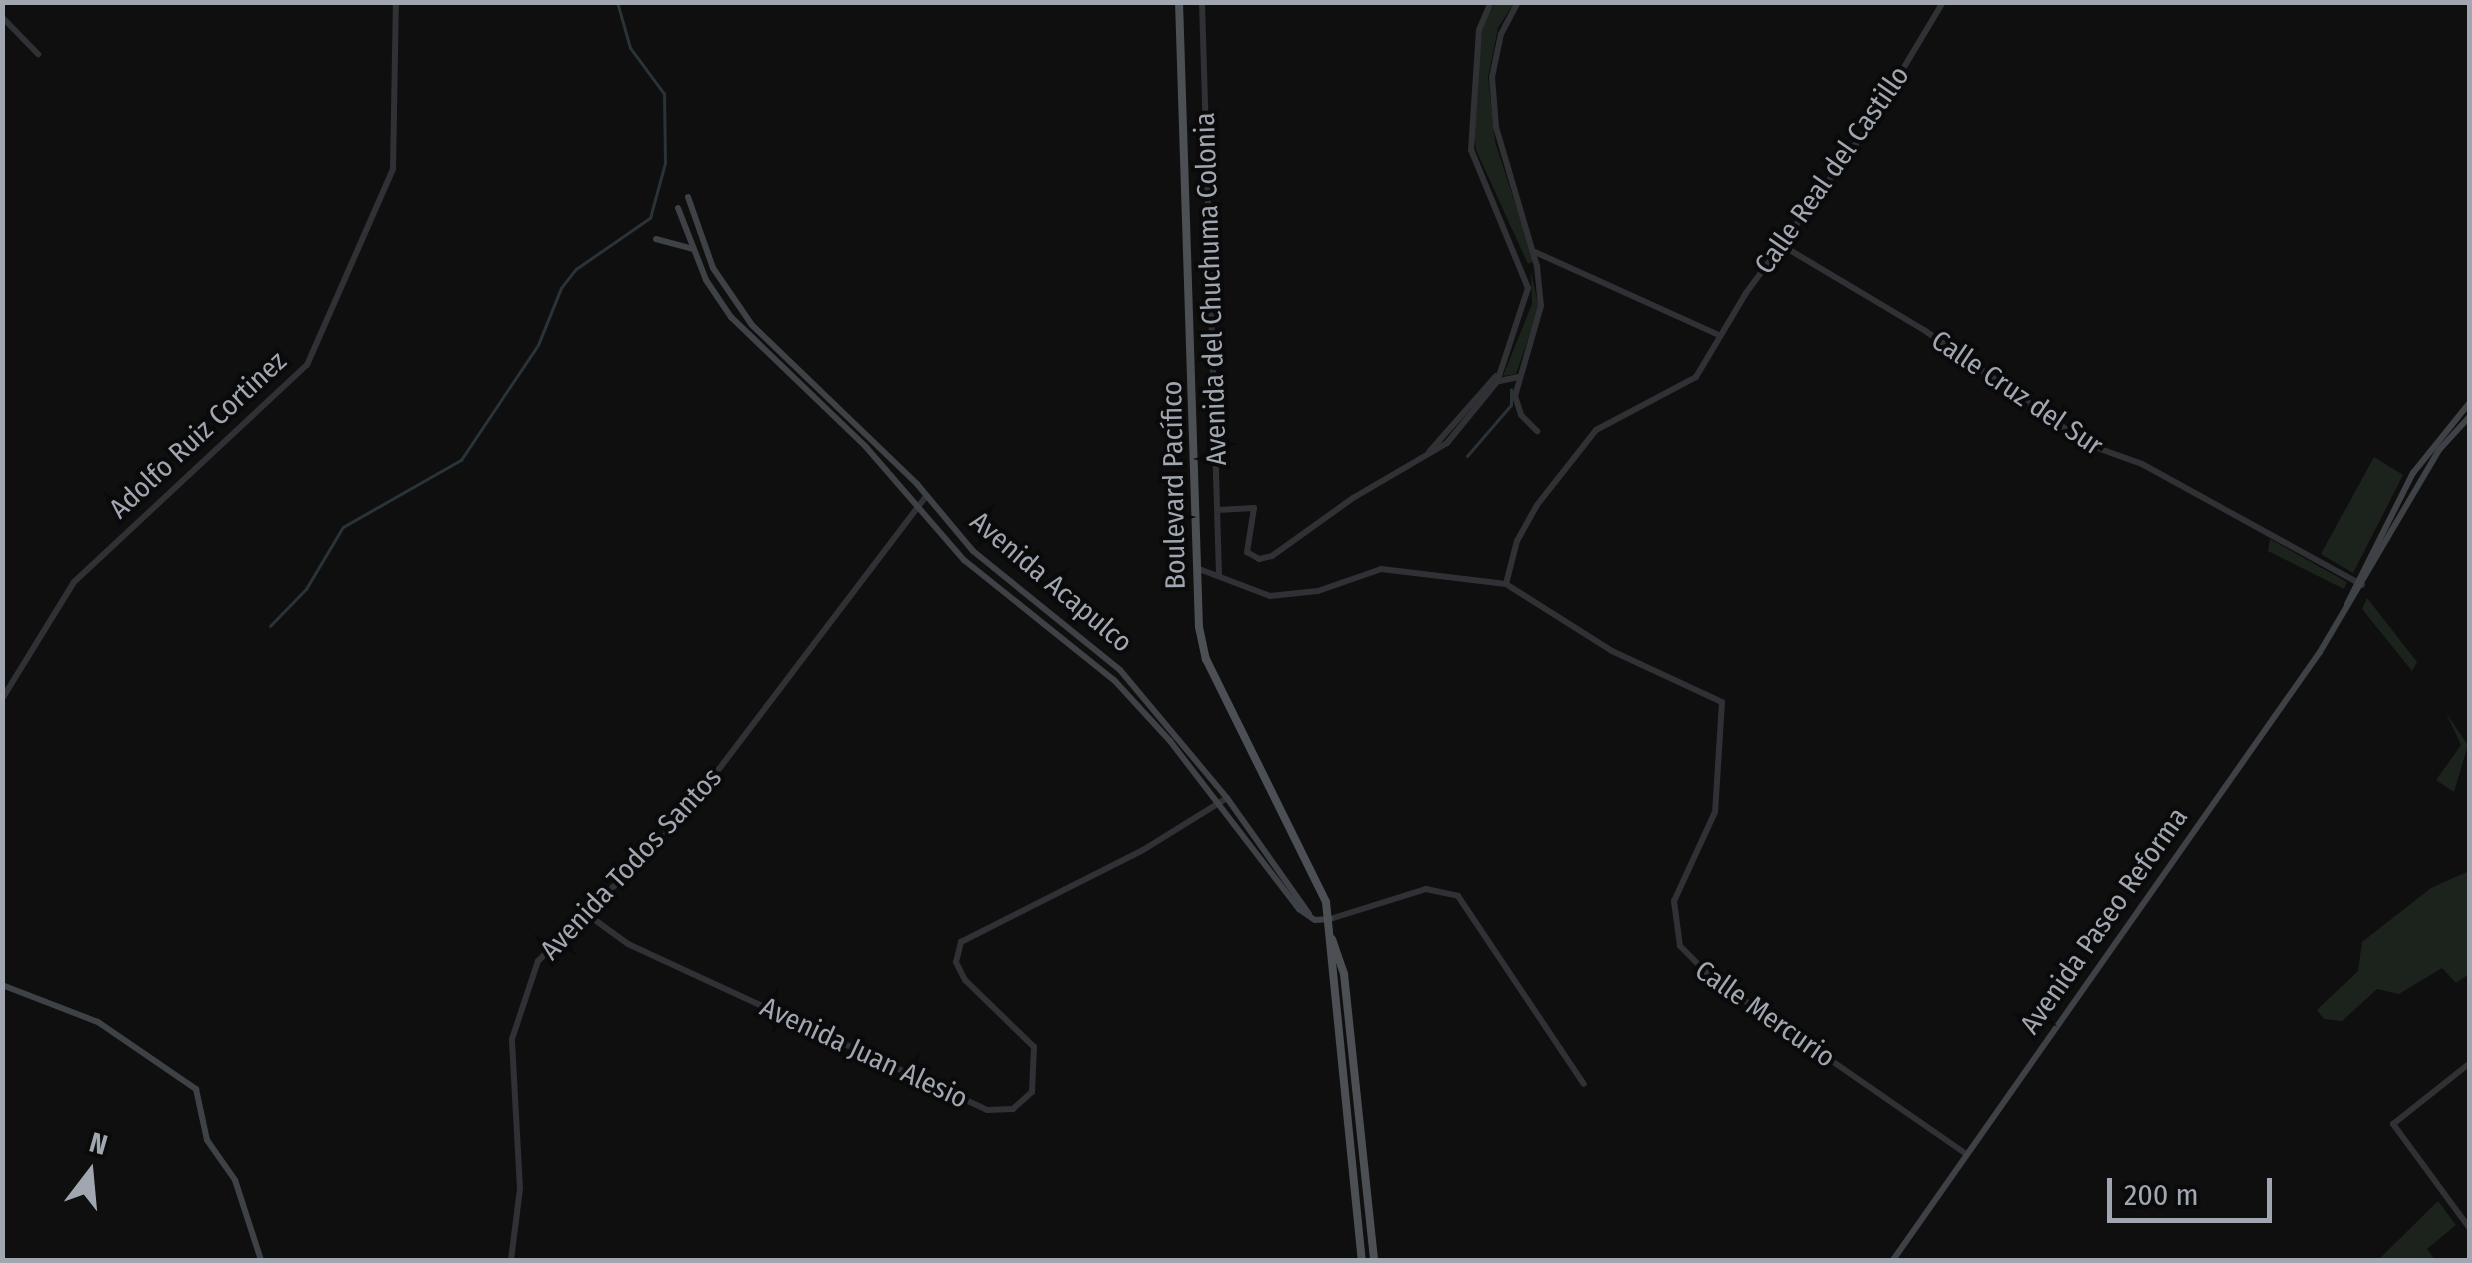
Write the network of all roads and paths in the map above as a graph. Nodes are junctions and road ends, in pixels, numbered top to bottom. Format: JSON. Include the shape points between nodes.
{"nodes":[{"id":1,"x":396,"y":2,"type":"edge"},
{"id":2,"x":1179,"y":2,"type":"edge"},
{"id":3,"x":1202,"y":2,"type":"edge"},
{"id":4,"x":1490,"y":2,"type":"edge"},
{"id":5,"x":1518,"y":2,"type":"edge"},
{"id":6,"x":1943,"y":2,"type":"edge"},
{"id":7,"x":4,"y":21,"type":"edge"},
{"id":8,"x":38,"y":54,"type":"dead end"},
{"id":9,"x":688,"y":197,"type":"dead end"},
{"id":10,"x":678,"y":208,"type":"dead end"},
{"id":11,"x":656,"y":239,"type":"dead end"},
{"id":12,"x":1782,"y":246,"type":"junction"},
{"id":13,"x":694,"y":250,"type":"junction"},
{"id":14,"x":1535,"y":252,"type":"junction"},
{"id":15,"x":1550,"y":264,"type":"junction"},
{"id":16,"x":1537,"y":266,"type":"junction"},
{"id":17,"x":1525,"y":270,"type":"junction"},
{"id":18,"x":1719,"y":335,"type":"junction"},
{"id":19,"x":1518,"y":377,"type":"junction"},
{"id":20,"x":1495,"y":380,"type":"junction"},
{"id":21,"x":2470,"y":402,"type":"edge"},
{"id":22,"x":2470,"y":416,"type":"edge"},
{"id":23,"x":1537,"y":432,"type":"dead end"},
{"id":24,"x":925,"y":498,"type":"junction"},
{"id":25,"x":918,"y":506,"type":"junction"},
{"id":26,"x":1218,"y":510,"type":"junction"},
{"id":27,"x":1199,"y":569,"type":"junction"},
{"id":28,"x":1219,"y":575,"type":"junction"},
{"id":29,"x":2354,"y":580,"type":"junction"},
{"id":30,"x":1506,"y":584,"type":"junction"},
{"id":31,"x":2362,"y":586,"type":"junction"},
{"id":32,"x":2347,"y":604,"type":"junction"},
{"id":33,"x":2,"y":699,"type":"edge"},
{"id":34,"x":1227,"y":798,"type":"junction"},
{"id":35,"x":1219,"y":803,"type":"junction"},
{"id":36,"x":584,"y":912,"type":"junction"},
{"id":37,"x":1309,"y":916,"type":"junction"},
{"id":38,"x":1330,"y":919,"type":"junction"},
{"id":39,"x":1331,"y":938,"type":"junction"},
{"id":40,"x":2,"y":986,"type":"edge"},
{"id":41,"x":2470,"y":1063,"type":"edge"},
{"id":42,"x":1584,"y":1084,"type":"dead end"},
{"id":43,"x":1966,"y":1154,"type":"junction"},
{"id":44,"x":2470,"y":1229,"type":"edge"},
{"id":45,"x":512,"y":1256,"type":"edge"},
{"id":46,"x":261,"y":1260,"type":"edge"},
{"id":47,"x":1362,"y":1260,"type":"edge"},
{"id":48,"x":1374,"y":1260,"type":"edge"},
{"id":49,"x":1893,"y":1260,"type":"edge"}],
"edges":[{"from":1,"to":33,"type":"street","name":"Adolfo Ruiz Cortinez","via":[[393,169],[307,365],[74,582]]},
{"from":2,"to":27,"type":"main road","name":"Boulevard Pacífico"},
{"from":3,"to":26,"type":"street","name":"Avenida del Chuchuma Colonia"},
{"from":4,"to":17,"type":"street","via":[[1478,30],[1470,150]]},
{"from":5,"to":14,"type":"street","via":[[1501,34],[1492,77],[1496,127]]},
{"from":6,"to":12,"type":"street","name":"Calle Real del Castillo","via":[[1867,128]]},
{"from":7,"to":8,"type":"street"},
{"from":9,"to":24,"type":"main road","name":"Avenida Acapulco","via":[[705,250],[739,309]]},
{"from":10,"to":13,"type":"main road","name":"Avenida Acapulco"},
{"from":11,"to":13,"type":"main road"},
{"from":12,"to":18,"type":"street","name":"Calle Real del Castillo"},
{"from":12,"to":29,"type":"street","name":"Calle Cruz del Sur","via":[[1924,330],[2098,450],[2142,464]]},
{"from":13,"to":25,"type":"main road","name":"Avenida Acapulco","via":[[731,318]]},
{"from":14,"to":15,"type":"street"},
{"from":14,"to":16,"type":"street"},
{"from":15,"to":16,"type":"street"},
{"from":15,"to":18,"type":"street"},
{"from":16,"to":17,"type":"street"},
{"from":16,"to":19,"type":"street","via":[[1541,306]]},
{"from":17,"to":20,"type":"street","via":[[1522,318]]},
{"from":18,"to":30,"type":"street","name":"Calle Real del Castillo","via":[[1692,382],[1643,400],[1596,430],[1537,505],[1517,541]]},
{"from":19,"to":20,"type":"street"},
{"from":19,"to":23,"type":"street","via":[[1516,406]]},
{"from":20,"to":26,"type":"street","via":[[1432,450],[1272,556],[1250,557],[1254,508]]},
{"from":21,"to":29,"type":"main road","name":"Avenida Paseo Reforma","via":[[2430,446]]},
{"from":22,"to":31,"type":"main road","name":"Avenida Paseo Reforma","via":[[2439,450]]},
{"from":24,"to":25,"type":"street","name":"Avenida Todos Santos"},
{"from":24,"to":34,"type":"main road","name":"Avenida Acapulco","via":[[972,551],[1120,670]]},
{"from":25,"to":35,"type":"main road","name":"Avenida Acapulco","via":[[964,560],[1114,680]]},
{"from":25,"to":36,"type":"street","name":"Avenida Todos Santos","via":[[678,823]]},
{"from":26,"to":28,"type":"street","name":"Avenida del Chuchuma Colonia"},
{"from":27,"to":28,"type":"street"},
{"from":27,"to":38,"type":"main road","name":"Boulevard Pacífico","via":[[1206,658]]},
{"from":28,"to":30,"type":"street","via":[[1242,590],[1270,596],[1318,591],[1380,569]]},
{"from":29,"to":31,"type":"street","name":"Calle Cruz del Sur"},
{"from":29,"to":32,"type":"main road","name":"Avenida Paseo Reforma"},
{"from":30,"to":43,"type":"street","name":"Calle Mercurio","via":[[1612,651],[1722,702],[1715,812],[1674,901],[1680,946],[1712,978]]},
{"from":31,"to":32,"type":"main road","name":"Avenida Paseo Reforma"},
{"from":32,"to":43,"type":"main road","name":"Avenida Paseo Reforma","via":[[2320,652]]},
{"from":34,"to":35,"type":"street","name":"Avenida Juan Alesio"},
{"from":34,"to":37,"type":"main road","name":"Avenida Acapulco"},
{"from":35,"to":36,"type":"street","name":"Avenida Juan Alesio","via":[[1143,850],[961,942],[956,962],[965,980],[1034,1048],[1032,1092],[1012,1109],[987,1110],[886,1064],[628,944]]},
{"from":35,"to":37,"type":"main road","name":"Avenida Acapulco"},
{"from":36,"to":45,"type":"street","name":"Avenida Todos Santos","via":[[538,961],[512,1039],[520,1189]]},
{"from":37,"to":38,"type":"main road"},
{"from":38,"to":39,"type":"main road","name":"Boulevard Pacífico"},
{"from":38,"to":42,"type":"street","via":[[1426,889],[1458,896]]},
{"from":39,"to":47,"type":"main road","name":"Boulevard Pacífico"},
{"from":39,"to":48,"type":"main road","name":"Boulevard Pacífico","via":[[1344,974]]},
{"from":40,"to":46,"type":"main road","via":[[98,1022],[196,1089],[207,1140],[235,1180]]},
{"from":41,"to":44,"type":"street","via":[[2393,1124]]},
{"from":43,"to":49,"type":"main road","name":"Avenida Paseo Reforma"}]}
